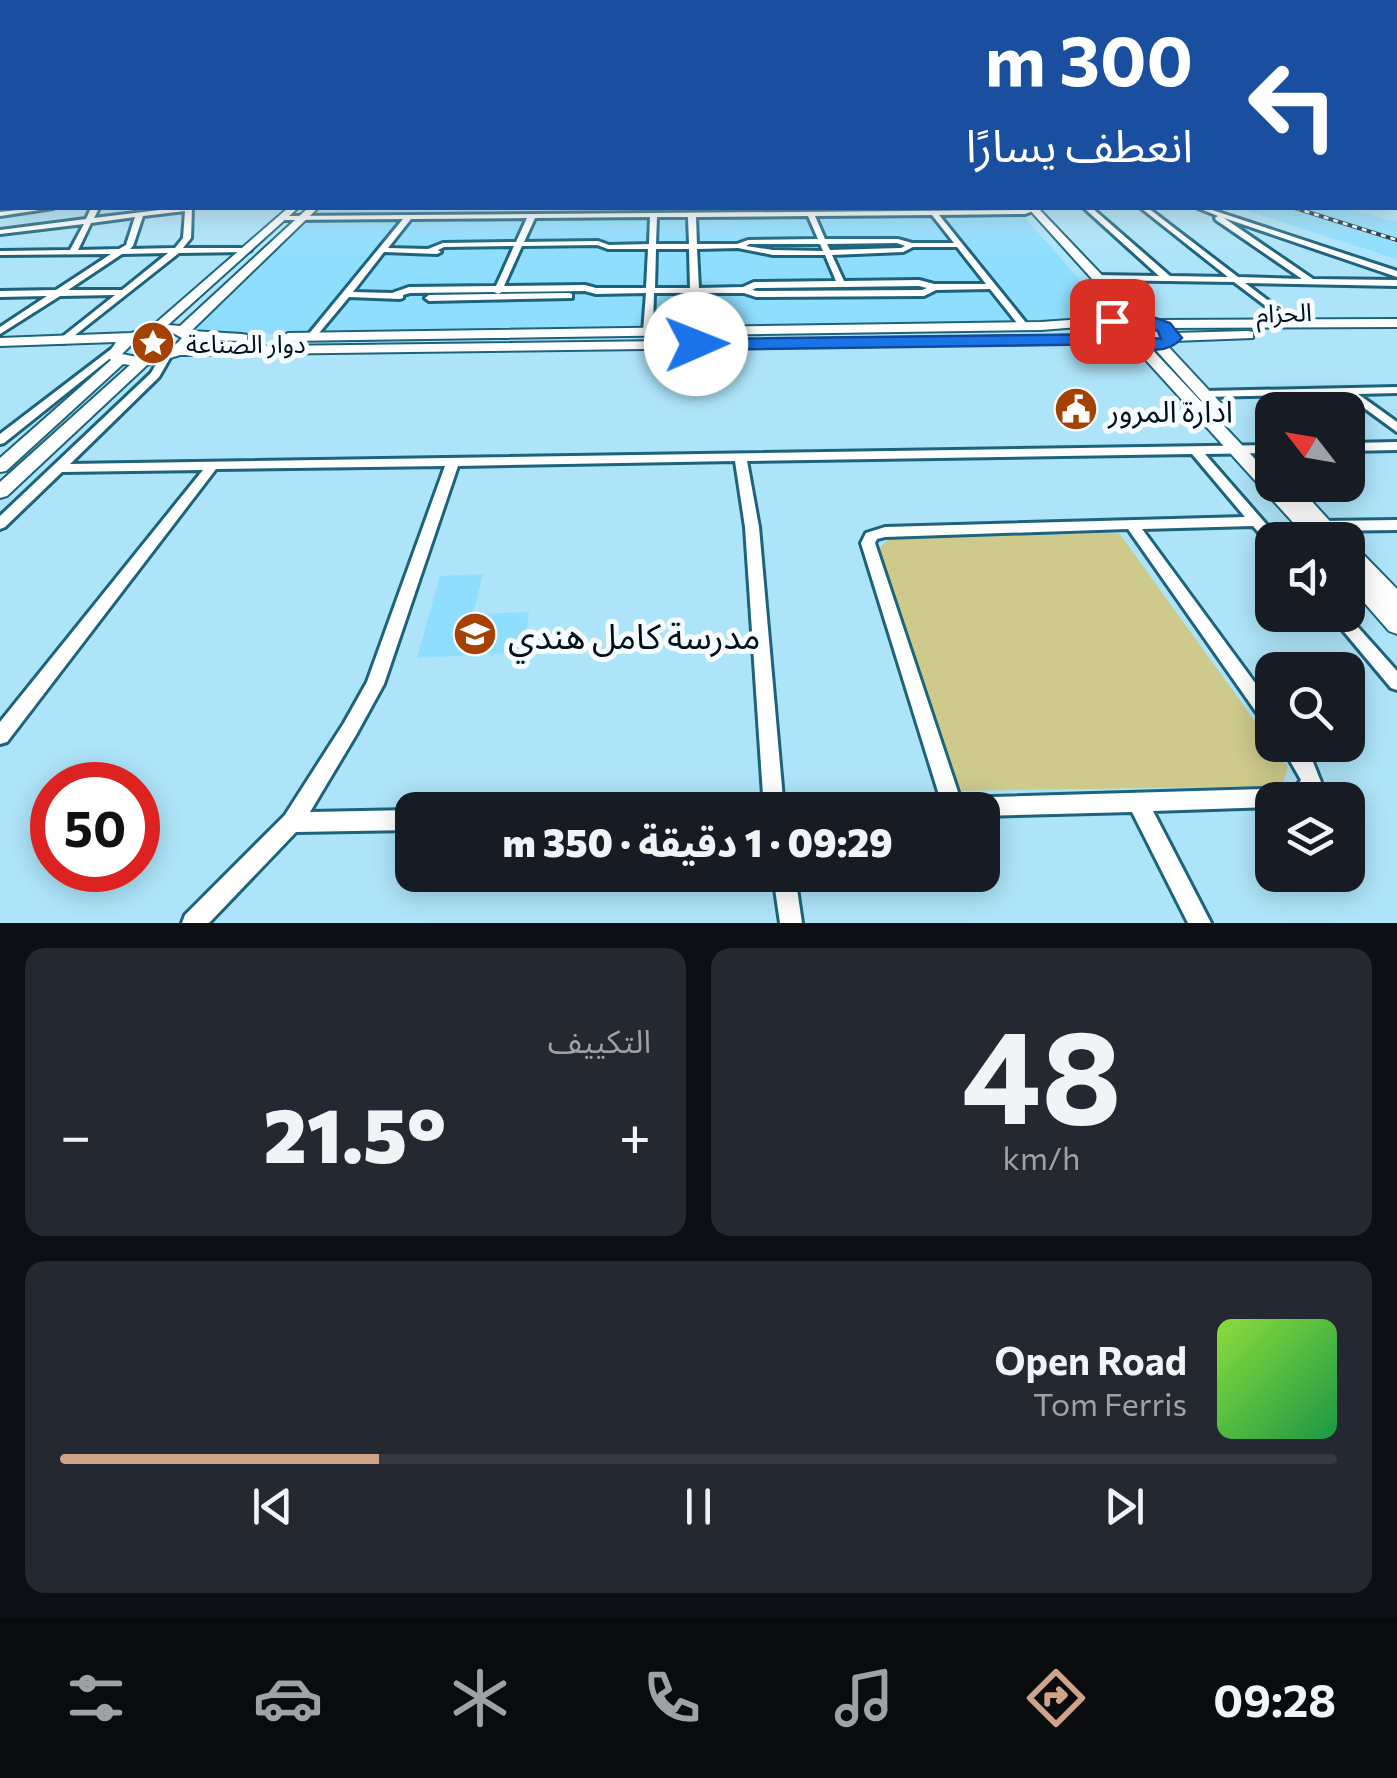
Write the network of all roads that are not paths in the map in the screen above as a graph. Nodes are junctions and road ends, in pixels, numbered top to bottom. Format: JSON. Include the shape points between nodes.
{"nodes":[{"id":1,"x":33,"y":210,"type":"edge"},
{"id":2,"x":95,"y":210,"type":"edge"},
{"id":3,"x":173,"y":210,"type":"edge"},
{"id":4,"x":189,"y":210,"type":"edge"},
{"id":5,"x":600,"y":210,"type":"edge"},
{"id":6,"x":1004,"y":210,"type":"edge"},
{"id":7,"x":1029,"y":210,"type":"edge"},
{"id":8,"x":1029,"y":210,"type":"edge"},
{"id":9,"x":1090,"y":210,"type":"edge"},
{"id":10,"x":1147,"y":210,"type":"edge"},
{"id":11,"x":1206,"y":210,"type":"edge"},
{"id":12,"x":1209,"y":210,"type":"edge"},
{"id":13,"x":299,"y":213,"type":"edge"},
{"id":14,"x":934,"y":213,"type":"junction"},
{"id":15,"x":0,"y":214,"type":"edge"},
{"id":16,"x":140,"y":214,"type":"junction"},
{"id":17,"x":811,"y":214,"type":"junction"},
{"id":18,"x":654,"y":215,"type":"junction"},
{"id":19,"x":692,"y":215,"type":"junction"},
{"id":20,"x":532,"y":216,"type":"junction"},
{"id":21,"x":409,"y":217,"type":"junction"},
{"id":22,"x":90,"y":220,"type":"junction"},
{"id":23,"x":0,"y":232,"type":"edge"},
{"id":24,"x":959,"y":245,"type":"junction"},
{"id":25,"x":653,"y":246,"type":"junction"},
{"id":26,"x":693,"y":246,"type":"junction"},
{"id":27,"x":825,"y":246,"type":"junction"},
{"id":28,"x":518,"y":248,"type":"junction"},
{"id":29,"x":180,"y":249,"type":"junction"},
{"id":30,"x":123,"y":250,"type":"junction"},
{"id":31,"x":248,"y":250,"type":"junction"},
{"id":32,"x":382,"y":250,"type":"junction"},
{"id":33,"x":0,"y":252,"type":"edge"},
{"id":34,"x":73,"y":252,"type":"junction"},
{"id":35,"x":1397,"y":274,"type":"edge"},
{"id":36,"x":1097,"y":277,"type":"junction"},
{"id":37,"x":1167,"y":278,"type":"junction"},
{"id":38,"x":1236,"y":280,"type":"junction"},
{"id":39,"x":1312,"y":281,"type":"junction"},
{"id":40,"x":1397,"y":283,"type":"edge"},
{"id":41,"x":841,"y":284,"type":"junction"},
{"id":42,"x":993,"y":286,"type":"junction"},
{"id":43,"x":934,"y":287,"type":"junction"},
{"id":44,"x":694,"y":290,"type":"junction"},
{"id":45,"x":744,"y":290,"type":"junction"},
{"id":46,"x":650,"y":291,"type":"junction"},
{"id":47,"x":60,"y":292,"type":"junction"},
{"id":48,"x":121,"y":292,"type":"junction"},
{"id":49,"x":497,"y":293,"type":"junction"},
{"id":50,"x":0,"y":294,"type":"edge"},
{"id":51,"x":346,"y":294,"type":"junction"},
{"id":52,"x":1135,"y":318,"type":"junction"},
{"id":53,"x":1116,"y":320,"type":"junction"},
{"id":54,"x":1397,"y":322,"type":"edge"},
{"id":55,"x":1292,"y":323,"type":"junction"},
{"id":56,"x":1158,"y":324,"type":"junction"},
{"id":57,"x":1024,"y":326,"type":"junction"},
{"id":58,"x":0,"y":331,"type":"edge"},
{"id":59,"x":154,"y":331,"type":"junction"},
{"id":60,"x":648,"y":332,"type":"junction"},
{"id":61,"x":1397,"y":332,"type":"edge"},
{"id":62,"x":187,"y":333,"type":"junction"},
{"id":63,"x":135,"y":336,"type":"junction"},
{"id":64,"x":311,"y":337,"type":"junction"},
{"id":65,"x":696,"y":338,"type":"junction"},
{"id":66,"x":62,"y":341,"type":"junction"},
{"id":67,"x":1131,"y":341,"type":"junction"},
{"id":68,"x":1166,"y":341,"type":"junction"},
{"id":69,"x":0,"y":342,"type":"edge"},
{"id":70,"x":0,"y":353,"type":"edge"},
{"id":71,"x":116,"y":353,"type":"junction"},
{"id":72,"x":171,"y":353,"type":"junction"},
{"id":73,"x":144,"y":361,"type":"junction"},
{"id":74,"x":1346,"y":390,"type":"junction"},
{"id":75,"x":1397,"y":390,"type":"edge"},
{"id":76,"x":1204,"y":394,"type":"junction"},
{"id":77,"x":1397,"y":428,"type":"edge"},
{"id":78,"x":0,"y":440,"type":"edge"},
{"id":79,"x":1397,"y":446,"type":"edge"},
{"id":80,"x":1365,"y":447,"type":"edge"},
{"id":81,"x":1246,"y":449,"type":"junction"},
{"id":82,"x":1255,"y":449,"type":"edge"},
{"id":83,"x":1195,"y":450,"type":"junction"},
{"id":84,"x":740,"y":456,"type":"junction"},
{"id":85,"x":1255,"y":456,"type":"edge"},
{"id":86,"x":452,"y":462,"type":"junction"},
{"id":87,"x":212,"y":466,"type":"junction"},
{"id":88,"x":0,"y":467,"type":"edge"},
{"id":89,"x":59,"y":468,"type":"junction"},
{"id":90,"x":0,"y":492,"type":"edge"},
{"id":91,"x":1300,"y":502,"type":"edge"},
{"id":92,"x":1256,"y":520,"type":"joint"},
{"id":93,"x":1315,"y":522,"type":"edge"},
{"id":94,"x":1316,"y":522,"type":"edge"},
{"id":95,"x":0,"y":524,"type":"edge"},
{"id":96,"x":1132,"y":525,"type":"junction"},
{"id":97,"x":1397,"y":525,"type":"edge"},
{"id":98,"x":1365,"y":530,"type":"edge"},
{"id":99,"x":1365,"y":569,"type":"edge"},
{"id":100,"x":1365,"y":589,"type":"edge"},
{"id":101,"x":1397,"y":604,"type":"edge"},
{"id":102,"x":1397,"y":625,"type":"edge"},
{"id":103,"x":1353,"y":632,"type":"edge"},
{"id":104,"x":1397,"y":682,"type":"edge"},
{"id":105,"x":1255,"y":696,"type":"edge"},
{"id":106,"x":0,"y":736,"type":"edge"},
{"id":107,"x":1300,"y":762,"type":"edge"},
{"id":108,"x":773,"y":792,"type":"edge"},
{"id":109,"x":947,"y":792,"type":"edge"},
{"id":110,"x":1138,"y":802,"type":"junction"},
{"id":111,"x":1000,"y":806,"type":"edge"},
{"id":112,"x":395,"y":820,"type":"edge"},
{"id":113,"x":292,"y":822,"type":"junction"},
{"id":114,"x":786,"y":892,"type":"edge"},
{"id":115,"x":193,"y":923,"type":"edge"},
{"id":116,"x":791,"y":923,"type":"edge"},
{"id":117,"x":1200,"y":923,"type":"edge"}],
"edges":[{"from":1,"to":15,"type":"street"},
{"from":2,"to":22,"type":"street"},
{"from":3,"to":16,"type":"street"},
{"from":4,"to":29,"type":"street"},
{"from":5,"to":13,"type":"street"},
{"from":5,"to":18,"type":"street"},
{"from":5,"to":20,"type":"street"},
{"from":6,"to":14,"type":"street"},
{"from":7,"to":36,"type":"main road"},
{"from":8,"to":53,"type":"main road"},
{"from":9,"to":37,"type":"street"},
{"from":10,"to":38,"type":"street"},
{"from":11,"to":39,"type":"street"},
{"from":12,"to":35,"type":"street"},
{"from":13,"to":21,"type":"street"},
{"from":13,"to":31,"type":"main road"},
{"from":13,"to":62,"type":"main road"},
{"from":14,"to":17,"type":"street"},
{"from":14,"to":24,"type":"street"},
{"from":16,"to":22,"type":"street"},
{"from":16,"to":30,"type":"street"},
{"from":17,"to":19,"type":"street"},
{"from":17,"to":27,"type":"street"},
{"from":18,"to":19,"type":"street"},
{"from":18,"to":25,"type":"street"},
{"from":19,"to":26,"type":"street"},
{"from":20,"to":21,"type":"street"},
{"from":20,"to":28,"type":"street"},
{"from":21,"to":32,"type":"street"},
{"from":22,"to":23,"type":"street"},
{"from":22,"to":34,"type":"street"},
{"from":24,"to":27,"type":"street"},
{"from":24,"to":42,"type":"street"},
{"from":25,"to":26,"type":"street"},
{"from":25,"to":28,"type":"street","via":[[596,252]]},
{"from":25,"to":46,"type":"street"},
{"from":26,"to":27,"type":"street"},
{"from":26,"to":44,"type":"street"},
{"from":27,"to":41,"type":"street"},
{"from":28,"to":32,"type":"street"},
{"from":28,"to":49,"type":"street"},
{"from":29,"to":30,"type":"street"},
{"from":29,"to":31,"type":"street"},
{"from":29,"to":48,"type":"street"},
{"from":30,"to":34,"type":"street"},
{"from":30,"to":47,"type":"street"},
{"from":31,"to":59,"type":"main road"},
{"from":32,"to":51,"type":"street"},
{"from":33,"to":34,"type":"street"},
{"from":36,"to":37,"type":"street"},
{"from":36,"to":52,"type":"main road"},
{"from":37,"to":38,"type":"street"},
{"from":38,"to":39,"type":"street"},
{"from":38,"to":55,"type":"street"},
{"from":39,"to":40,"type":"street"},
{"from":41,"to":43,"type":"street"},
{"from":41,"to":45,"type":"street"},
{"from":42,"to":43,"type":"street"},
{"from":42,"to":57,"type":"street"},
{"from":43,"to":45,"type":"street","via":[[924,293]]},
{"from":44,"to":45,"type":"street"},
{"from":44,"to":46,"type":"street"},
{"from":44,"to":65,"type":"street"},
{"from":46,"to":49,"type":"street"},
{"from":46,"to":60,"type":"street"},
{"from":47,"to":48,"type":"street"},
{"from":47,"to":50,"type":"street"},
{"from":47,"to":58,"type":"street"},
{"from":48,"to":66,"type":"street"},
{"from":49,"to":51,"type":"street"},
{"from":51,"to":64,"type":"street"},
{"from":52,"to":53,"type":"main road"},
{"from":52,"to":56,"type":"main road"},
{"from":53,"to":57,"type":"main road"},
{"from":53,"to":67,"type":"main road","via":[[1110,329]]},
{"from":54,"to":55,"type":"main road"},
{"from":55,"to":56,"type":"main road"},
{"from":56,"to":68,"type":"main road"},
{"from":57,"to":65,"type":"main road"},
{"from":59,"to":62,"type":"main road"},
{"from":59,"to":63,"type":"main road"},
{"from":60,"to":64,"type":"main road"},
{"from":60,"to":65,"type":"main road"},
{"from":61,"to":68,"type":"main road","name":"الحزام"},
{"from":62,"to":64,"type":"main road"},
{"from":62,"to":72,"type":"main road","via":[[188,343]]},
{"from":63,"to":66,"type":"main road"},
{"from":63,"to":71,"type":"main road"},
{"from":65,"to":67,"type":"main road","name":"الحزام"},
{"from":65,"to":72,"type":"main road"},
{"from":66,"to":69,"type":"main road"},
{"from":67,"to":68,"type":"main road","name":"الحزام"},
{"from":67,"to":81,"type":"main road"},
{"from":68,"to":76,"type":"main road"},
{"from":70,"to":71,"type":"main road"},
{"from":71,"to":73,"type":"main road"},
{"from":71,"to":78,"type":"street"},
{"from":71,"to":88,"type":"main road"},
{"from":72,"to":73,"type":"main road"},
{"from":72,"to":89,"type":"street"},
{"from":73,"to":90,"type":"main road"},
{"from":74,"to":75,"type":"street"},
{"from":74,"to":76,"type":"street"},
{"from":74,"to":77,"type":"street"},
{"from":76,"to":81,"type":"main road"},
{"from":79,"to":80,"type":"street"},
{"from":81,"to":82,"type":"street"},
{"from":81,"to":83,"type":"street"},
{"from":81,"to":85,"type":"main road"},
{"from":81,"to":93,"type":"main road"},
{"from":83,"to":84,"type":"street"},
{"from":83,"to":92,"type":"street"},
{"from":84,"to":86,"type":"street"},
{"from":84,"to":108,"type":"street","via":[[752,527]]},
{"from":86,"to":87,"type":"street"},
{"from":86,"to":113,"type":"street","via":[[375,684]]},
{"from":87,"to":89,"type":"street"},
{"from":87,"to":106,"type":"street"},
{"from":89,"to":95,"type":"street"},
{"from":91,"to":94,"type":"main road"},
{"from":92,"to":96,"type":"street"},
{"from":96,"to":105,"type":"street"},
{"from":96,"to":109,"type":"street","via":[[885,532],[869,540]]},
{"from":97,"to":98,"type":"street"},
{"from":99,"to":101,"type":"main road"},
{"from":100,"to":102,"type":"main road"},
{"from":103,"to":104,"type":"street"},
{"from":107,"to":110,"type":"street","via":[[1311,782],[1300,797]]},
{"from":110,"to":111,"type":"street"},
{"from":110,"to":117,"type":"street"},
{"from":112,"to":113,"type":"street"},
{"from":113,"to":115,"type":"street"},
{"from":114,"to":116,"type":"street"}]}
